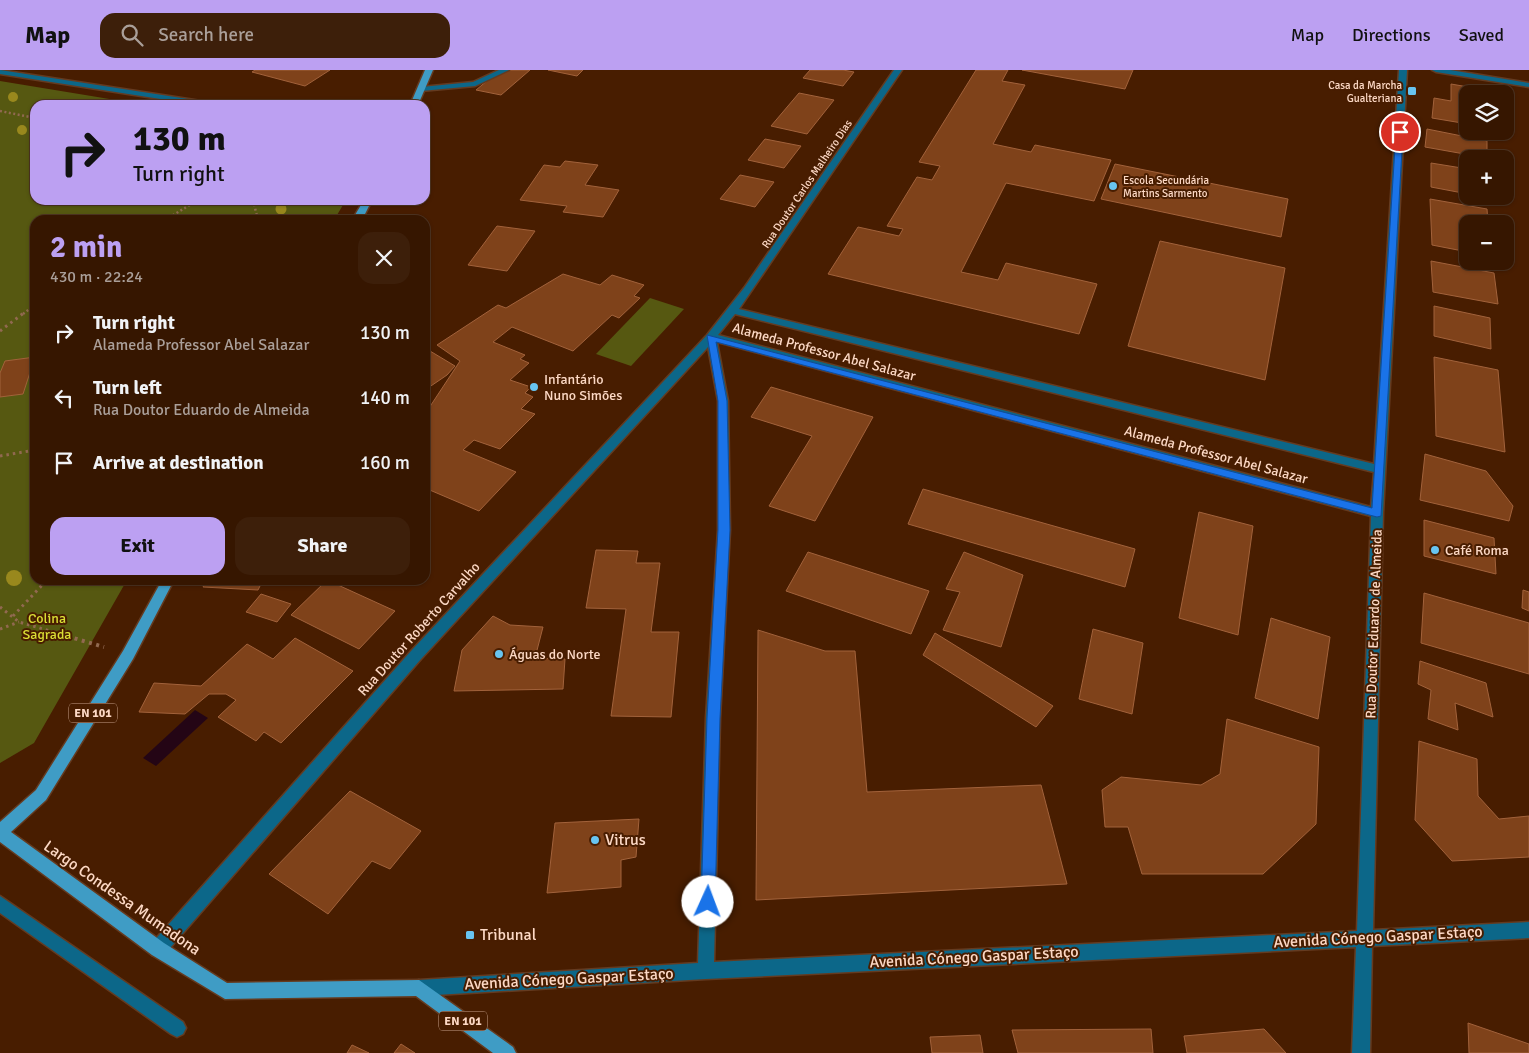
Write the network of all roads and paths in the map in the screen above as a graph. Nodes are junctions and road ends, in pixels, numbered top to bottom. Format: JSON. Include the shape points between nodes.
{"nodes":[{"id":1,"x":429,"y":70,"type":"edge"},
{"id":2,"x":505,"y":70,"type":"edge"},
{"id":3,"x":898,"y":70,"type":"edge"},
{"id":4,"x":1403,"y":70,"type":"edge"},
{"id":5,"x":1436,"y":70,"type":"edge"},
{"id":6,"x":0,"y":72,"type":"edge"},
{"id":7,"x":1529,"y":85,"type":"edge"},
{"id":8,"x":421,"y":90,"type":"junction"},
{"id":9,"x":182,"y":100,"type":"edge"},
{"id":10,"x":416,"y":100,"type":"edge"},
{"id":11,"x":0,"y":111,"type":"edge"},
{"id":12,"x":30,"y":117,"type":"edge"},
{"id":13,"x":190,"y":205,"type":"edge"},
{"id":14,"x":173,"y":215,"type":"edge"},
{"id":15,"x":30,"y":309,"type":"edge"},
{"id":16,"x":732,"y":310,"type":"junction"},
{"id":17,"x":0,"y":331,"type":"edge"},
{"id":18,"x":711,"y":337,"type":"junction"},
{"id":19,"x":30,"y":451,"type":"edge"},
{"id":20,"x":0,"y":456,"type":"edge"},
{"id":21,"x":1381,"y":470,"type":"junction"},
{"id":22,"x":1377,"y":513,"type":"junction"},
{"id":23,"x":42,"y":585,"type":"edge"},
{"id":24,"x":165,"y":585,"type":"edge"},
{"id":25,"x":0,"y":607,"type":"edge"},
{"id":26,"x":13,"y":616,"type":"junction"},
{"id":27,"x":19,"y":622,"type":"junction"},
{"id":28,"x":0,"y":629,"type":"edge"},
{"id":29,"x":128,"y":655,"type":"junction"},
{"id":30,"x":0,"y":833,"type":"edge"},
{"id":31,"x":0,"y":904,"type":"edge"},
{"id":32,"x":1529,"y":930,"type":"edge"},
{"id":33,"x":1366,"y":938,"type":"junction"},
{"id":34,"x":158,"y":949,"type":"junction"},
{"id":35,"x":706,"y":971,"type":"junction"},
{"id":36,"x":419,"y":988,"type":"junction"},
{"id":37,"x":177,"y":1028,"type":"dead end"},
{"id":38,"x":507,"y":1053,"type":"edge"},
{"id":39,"x":1361,"y":1053,"type":"edge"}],
"edges":[{"from":1,"to":8,"type":"main road"},
{"from":2,"to":8,"type":"street","via":[[475,84]]},
{"from":3,"to":16,"type":"street","name":"Rua Doutor Carlos Malheiro Dias"},
{"from":4,"to":21,"type":"street","name":"Rua Doutor Eduardo de Almeida"},
{"from":5,"to":7,"type":"street"},
{"from":6,"to":9,"type":"street"},
{"from":8,"to":10,"type":"main road"},
{"from":11,"to":12,"type":"path"},
{"from":13,"to":14,"type":"path"},
{"from":15,"to":17,"type":"path"},
{"from":16,"to":18,"type":"street","name":"Alameda Professor Abel Salazar"},
{"from":16,"to":21,"type":"street","name":"Alameda Professor Abel Salazar"},
{"from":18,"to":22,"type":"street","name":"Alameda Professor Abel Salazar"},
{"from":18,"to":34,"type":"street","name":"Rua Doutor Roberto Carvalho","via":[[423,648]]},
{"from":18,"to":35,"type":"street","via":[[722,401],[724,530],[713,718]]},
{"from":19,"to":20,"type":"path"},
{"from":21,"to":22,"type":"street","name":"Rua Doutor Eduardo de Almeida"},
{"from":22,"to":33,"type":"street","name":"Rua Doutor Eduardo de Almeida"},
{"from":23,"to":26,"type":"path"},
{"from":24,"to":29,"type":"main road","number":"EN 101"},
{"from":25,"to":26,"type":"path"},
{"from":26,"to":27,"type":"path"},
{"from":27,"to":28,"type":"path"},
{"from":27,"to":29,"type":"path"},
{"from":29,"to":30,"type":"main road","number":"EN 101","via":[[41,795]]},
{"from":30,"to":34,"type":"main road","name":"Largo Condessa Mumadona","number":"EN 101"},
{"from":31,"to":37,"type":"street"},
{"from":32,"to":33,"type":"street","name":"Avenida Cónego Gaspar Estaço"},
{"from":33,"to":35,"type":"street","name":"Avenida Cónego Gaspar Estaço"},
{"from":33,"to":39,"type":"street","name":"Rua Doutor Eduardo de Almeida"},
{"from":34,"to":36,"type":"main road","name":"Largo Condessa Mumadona","number":"EN 101","via":[[224,991]]},
{"from":35,"to":36,"type":"street","name":"Avenida Cónego Gaspar Estaço"},
{"from":36,"to":38,"type":"main road","number":"EN 101"}]}
